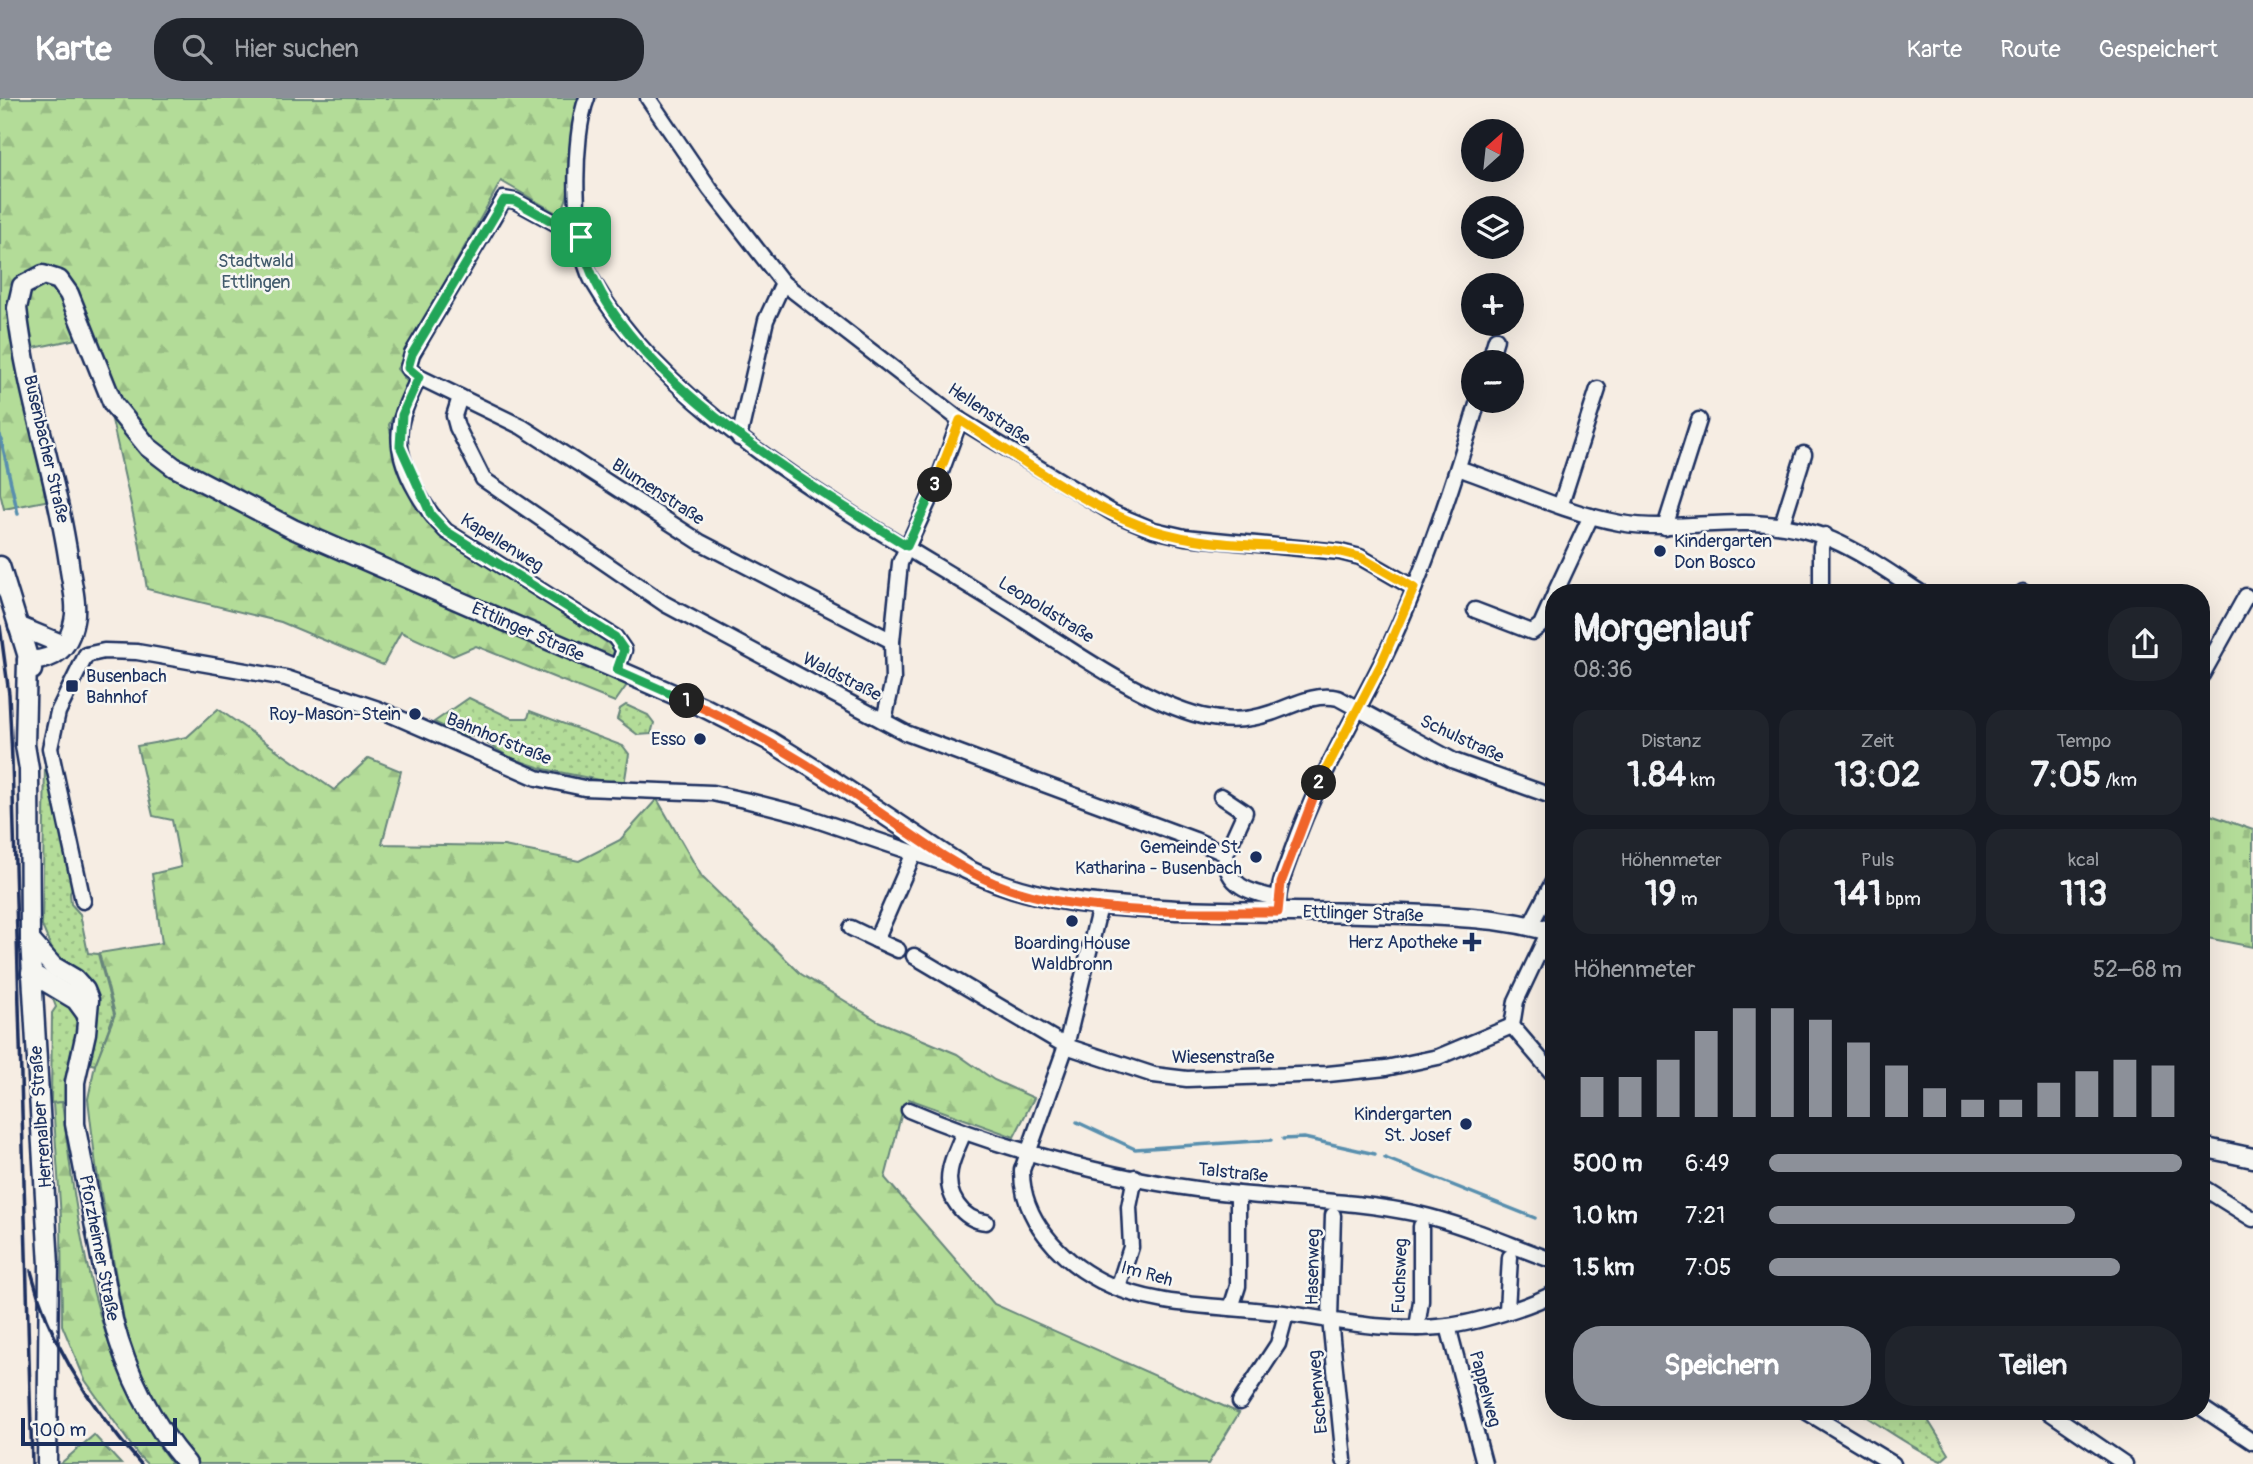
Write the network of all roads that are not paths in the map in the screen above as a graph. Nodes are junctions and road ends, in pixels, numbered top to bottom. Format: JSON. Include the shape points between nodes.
{"nodes":[{"id":1,"x":587,"y":98,"type":"edge"},
{"id":2,"x":648,"y":98,"type":"edge"},
{"id":3,"x":581,"y":237,"type":"junction"},
{"id":4,"x":783,"y":283,"type":"junction"},
{"id":5,"x":1496,"y":339,"type":"dead end"},
{"id":6,"x":1493,"y":350,"type":"edge"},
{"id":7,"x":414,"y":372,"type":"junction"},
{"id":8,"x":1598,"y":389,"type":"dead end"},
{"id":9,"x":460,"y":397,"type":"junction"},
{"id":10,"x":1474,"y":413,"type":"edge"},
{"id":11,"x":960,"y":420,"type":"junction"},
{"id":12,"x":1699,"y":420,"type":"dead end"},
{"id":13,"x":739,"y":438,"type":"junction"},
{"id":14,"x":1804,"y":454,"type":"dead end"},
{"id":15,"x":1458,"y":468,"type":"junction"},
{"id":16,"x":1561,"y":505,"type":"junction"},
{"id":17,"x":1591,"y":516,"type":"junction"},
{"id":18,"x":1782,"y":524,"type":"junction"},
{"id":19,"x":1665,"y":527,"type":"junction"},
{"id":20,"x":293,"y":529,"type":"joint"},
{"id":21,"x":1825,"y":535,"type":"junction"},
{"id":22,"x":907,"y":546,"type":"junction"},
{"id":23,"x":0,"y":566,"type":"edge"},
{"id":24,"x":1560,"y":584,"type":"edge"},
{"id":25,"x":1821,"y":584,"type":"edge"},
{"id":26,"x":1906,"y":584,"type":"edge"},
{"id":27,"x":1414,"y":588,"type":"junction"},
{"id":28,"x":2246,"y":596,"type":"dead end"},
{"id":29,"x":1475,"y":610,"type":"dead end"},
{"id":30,"x":1545,"y":616,"type":"edge"},
{"id":31,"x":18,"y":626,"type":"junction"},
{"id":32,"x":64,"y":639,"type":"junction"},
{"id":33,"x":892,"y":641,"type":"junction"},
{"id":34,"x":86,"y":654,"type":"junction"},
{"id":35,"x":27,"y":660,"type":"junction"},
{"id":36,"x":2210,"y":661,"type":"edge"},
{"id":37,"x":617,"y":670,"type":"junction"},
{"id":38,"x":1358,"y":706,"type":"junction"},
{"id":39,"x":884,"y":720,"type":"junction"},
{"id":40,"x":1545,"y":794,"type":"edge"},
{"id":41,"x":1221,"y":796,"type":"dead end"},
{"id":42,"x":1226,"y":854,"type":"junction"},
{"id":43,"x":913,"y":855,"type":"junction"},
{"id":44,"x":965,"y":869,"type":"junction"},
{"id":45,"x":1545,"y":897,"type":"edge"},
{"id":46,"x":83,"y":901,"type":"dead end"},
{"id":47,"x":1278,"y":905,"type":"junction"},
{"id":48,"x":1100,"y":906,"type":"junction"},
{"id":49,"x":1530,"y":926,"type":"junction"},
{"id":50,"x":851,"y":929,"type":"dead end"},
{"id":51,"x":1545,"y":930,"type":"edge"},
{"id":52,"x":30,"y":940,"type":"junction"},
{"id":53,"x":876,"y":940,"type":"junction"},
{"id":54,"x":1545,"y":945,"type":"edge"},
{"id":55,"x":898,"y":950,"type":"dead end"},
{"id":56,"x":914,"y":956,"type":"dead end"},
{"id":57,"x":53,"y":966,"type":"junction"},
{"id":58,"x":31,"y":973,"type":"junction"},
{"id":59,"x":62,"y":990,"type":"junction"},
{"id":60,"x":87,"y":1015,"type":"junction"},
{"id":61,"x":34,"y":1020,"type":"junction"},
{"id":62,"x":1512,"y":1026,"type":"junction"},
{"id":63,"x":1066,"y":1046,"type":"junction"},
{"id":64,"x":1545,"y":1064,"type":"edge"},
{"id":65,"x":909,"y":1110,"type":"dead end"},
{"id":66,"x":963,"y":1133,"type":"junction"},
{"id":67,"x":2210,"y":1149,"type":"edge"},
{"id":68,"x":1027,"y":1151,"type":"junction"},
{"id":69,"x":2253,"y":1158,"type":"edge"},
{"id":70,"x":1133,"y":1185,"type":"junction"},
{"id":71,"x":2210,"y":1192,"type":"edge"},
{"id":72,"x":1237,"y":1201,"type":"junction"},
{"id":73,"x":1333,"y":1215,"type":"dead end"},
{"id":74,"x":2253,"y":1219,"type":"edge"},
{"id":75,"x":986,"y":1222,"type":"dead end"},
{"id":76,"x":1421,"y":1226,"type":"dead end"},
{"id":77,"x":1510,"y":1256,"type":"dead end"},
{"id":78,"x":1545,"y":1257,"type":"edge"},
{"id":79,"x":1118,"y":1288,"type":"junction"},
{"id":80,"x":1545,"y":1299,"type":"edge"},
{"id":81,"x":1231,"y":1308,"type":"junction"},
{"id":82,"x":1507,"y":1310,"type":"junction"},
{"id":83,"x":1286,"y":1314,"type":"junction"},
{"id":84,"x":1330,"y":1319,"type":"junction"},
{"id":85,"x":1448,"y":1326,"type":"junction"},
{"id":86,"x":1417,"y":1328,"type":"junction"},
{"id":87,"x":1240,"y":1402,"type":"dead end"},
{"id":88,"x":2210,"y":1414,"type":"edge"},
{"id":89,"x":1820,"y":1420,"type":"edge"},
{"id":90,"x":2061,"y":1420,"type":"edge"},
{"id":91,"x":2253,"y":1442,"type":"edge"},
{"id":92,"x":1343,"y":1460,"type":"dead end"},
{"id":93,"x":1484,"y":1463,"type":"edge"},
{"id":94,"x":47,"y":1464,"type":"edge"},
{"id":95,"x":187,"y":1464,"type":"edge"},
{"id":96,"x":1893,"y":1464,"type":"edge"},
{"id":97,"x":2125,"y":1464,"type":"edge"}],
"edges":[{"from":1,"to":3,"type":"street","name":"Leopoldstraße","via":[[576,199]]},
{"from":2,"to":4,"type":"street","name":"Hellenstraße","via":[[710,189]]},
{"from":3,"to":7,"type":"street","name":"Kapellenweg","via":[[515,201],[504,200],[412,354]]},
{"from":3,"to":13,"type":"street","name":"Leopoldstraße","via":[[591,277],[626,328]]},
{"from":4,"to":11,"type":"street","name":"Hellenstraße"},
{"from":4,"to":13,"type":"street","via":[[766,320]]},
{"from":5,"to":6,"type":"street"},
{"from":7,"to":9,"type":"street","name":"Blumenstraße"},
{"from":7,"to":37,"type":"street","name":"Kapellenweg","via":[[402,415],[400,446],[431,515],[446,531],[615,637],[624,650]]},
{"from":8,"to":16,"type":"street"},
{"from":9,"to":33,"type":"street","name":"Blumenstraße","via":[[522,428],[701,542]]},
{"from":9,"to":39,"type":"street","name":"Waldstraße","via":[[454,416],[482,479],[665,604]]},
{"from":10,"to":15,"type":"street"},
{"from":11,"to":22,"type":"street"},
{"from":11,"to":27,"type":"street","name":"Hellenstraße","via":[[1113,513],[1154,530],[1340,552],[1360,557]]},
{"from":12,"to":19,"type":"street"},
{"from":13,"to":22,"type":"street","name":"Leopoldstraße"},
{"from":14,"to":18,"type":"street"},
{"from":15,"to":16,"type":"street"},
{"from":15,"to":27,"type":"street"},
{"from":16,"to":17,"type":"street"},
{"from":17,"to":19,"type":"street"},
{"from":17,"to":24,"type":"street"},
{"from":18,"to":19,"type":"street"},
{"from":18,"to":21,"type":"street"},
{"from":20,"to":32,"type":"main road","name":"Busenbacher Straße","via":[[201,484],[148,447],[113,404],[64,286],[52,276],[35,277],[19,292],[17,308],[64,528],[75,609]]},
{"from":20,"to":37,"type":"main road","name":"Ettlinger Straße"},
{"from":21,"to":25,"type":"street"},
{"from":21,"to":26,"type":"street"},
{"from":22,"to":33,"type":"street","via":[[900,563]]},
{"from":22,"to":38,"type":"street","name":"Leopoldstraße","via":[[1097,665],[1167,704],[1200,716],[1253,719],[1322,694]]},
{"from":23,"to":31,"type":"main road","name":"Herrenalber Straße"},
{"from":27,"to":38,"type":"street"},
{"from":28,"to":36,"type":"street"},
{"from":29,"to":30,"type":"street","via":[[1532,632]]},
{"from":31,"to":32,"type":"main road"},
{"from":31,"to":35,"type":"main road","name":"Herrenalber Straße"},
{"from":32,"to":34,"type":"street"},
{"from":32,"to":35,"type":"main road"},
{"from":33,"to":39,"type":"street","via":[[893,680]]},
{"from":34,"to":43,"type":"street","name":"Bahnhofstraße","via":[[137,652],[286,678],[378,709],[537,778],[603,790],[712,793],[796,813]]},
{"from":34,"to":46,"type":"street","via":[[55,719],[50,748]]},
{"from":35,"to":52,"type":"main road","name":"Herrenalber Straße","via":[[34,674],[37,711],[36,745],[29,769]]},
{"from":37,"to":44,"type":"main road","name":"Ettlinger Straße","via":[[768,740]]},
{"from":38,"to":40,"type":"street","name":"Schulstraße","via":[[1454,761]]},
{"from":38,"to":47,"type":"street","via":[[1302,822]]},
{"from":39,"to":42,"type":"street","name":"Waldstraße","via":[[906,733]]},
{"from":41,"to":42,"type":"street","via":[[1245,812]]},
{"from":42,"to":47,"type":"street","via":[[1235,882]]},
{"from":43,"to":44,"type":"street","name":"Bahnhofstraße"},
{"from":43,"to":53,"type":"street"},
{"from":44,"to":48,"type":"main road","name":"Ettlinger Straße","via":[[1025,894]]},
{"from":45,"to":49,"type":"street"},
{"from":47,"to":48,"type":"main road","name":"Ettlinger Straße"},
{"from":47,"to":49,"type":"main road","name":"Ettlinger Straße","via":[[1491,919]]},
{"from":48,"to":63,"type":"street","name":"Im Reh"},
{"from":49,"to":51,"type":"main road","name":"Ettlinger Straße"},
{"from":50,"to":53,"type":"street"},
{"from":52,"to":57,"type":"main road","name":"Pforzheimer Straße"},
{"from":52,"to":58,"type":"main road","name":"Herrenalber Straße"},
{"from":53,"to":55,"type":"street"},
{"from":54,"to":62,"type":"street","via":[[1516,1001]]},
{"from":56,"to":63,"type":"street","name":"Wiesenstraße"},
{"from":57,"to":58,"type":"main road"},
{"from":57,"to":60,"type":"main road","name":"Pforzheimer Straße","via":[[85,990]]},
{"from":58,"to":59,"type":"main road"},
{"from":58,"to":61,"type":"main road","name":"Herrenalber Straße"},
{"from":59,"to":60,"type":"main road"},
{"from":59,"to":61,"type":"main road","via":[[48,996]]},
{"from":60,"to":95,"type":"main road","name":"Pforzheimer Straße","via":[[75,1082],[75,1124],[113,1320],[145,1405]]},
{"from":61,"to":94,"type":"main road","name":"Herrenalber Straße","via":[[49,1265]]},
{"from":62,"to":63,"type":"street","name":"Wiesenstraße","via":[[1438,1057],[1328,1074],[1187,1079],[1154,1075]]},
{"from":62,"to":64,"type":"street"},
{"from":63,"to":68,"type":"street","name":"Im Reh"},
{"from":65,"to":66,"type":"street","name":"Talstraße"},
{"from":66,"to":68,"type":"street","name":"Talstraße"},
{"from":66,"to":75,"type":"street","via":[[949,1183],[961,1212],[974,1221]]},
{"from":67,"to":69,"type":"main road"},
{"from":68,"to":70,"type":"street","name":"Talstraße"},
{"from":68,"to":79,"type":"street","name":"Im Reh","via":[[1022,1188],[1036,1222],[1078,1266]]},
{"from":70,"to":72,"type":"street","name":"Talstraße"},
{"from":70,"to":79,"type":"street","via":[[1131,1247]]},
{"from":71,"to":74,"type":"street"},
{"from":72,"to":78,"type":"street","name":"Talstraße","via":[[1333,1201],[1411,1213]]},
{"from":72,"to":81,"type":"street","via":[[1238,1286]]},
{"from":73,"to":84,"type":"street","name":"Hasenweg"},
{"from":76,"to":86,"type":"street","name":"Fuchsweg"},
{"from":77,"to":82,"type":"street"},
{"from":79,"to":81,"type":"street","name":"Im Reh"},
{"from":80,"to":82,"type":"street","name":"Im Reh"},
{"from":81,"to":83,"type":"street","name":"Im Reh"},
{"from":82,"to":85,"type":"street","name":"Im Reh"},
{"from":83,"to":84,"type":"street","name":"Im Reh"},
{"from":83,"to":87,"type":"street","via":[[1278,1344]]},
{"from":84,"to":86,"type":"street","name":"Im Reh"},
{"from":84,"to":92,"type":"street","name":"Eschenweg"},
{"from":85,"to":86,"type":"street","name":"Im Reh"},
{"from":85,"to":93,"type":"street","name":"Pappelweg"},
{"from":88,"to":91,"type":"street"},
{"from":89,"to":96,"type":"street"},
{"from":90,"to":97,"type":"street"}]}
